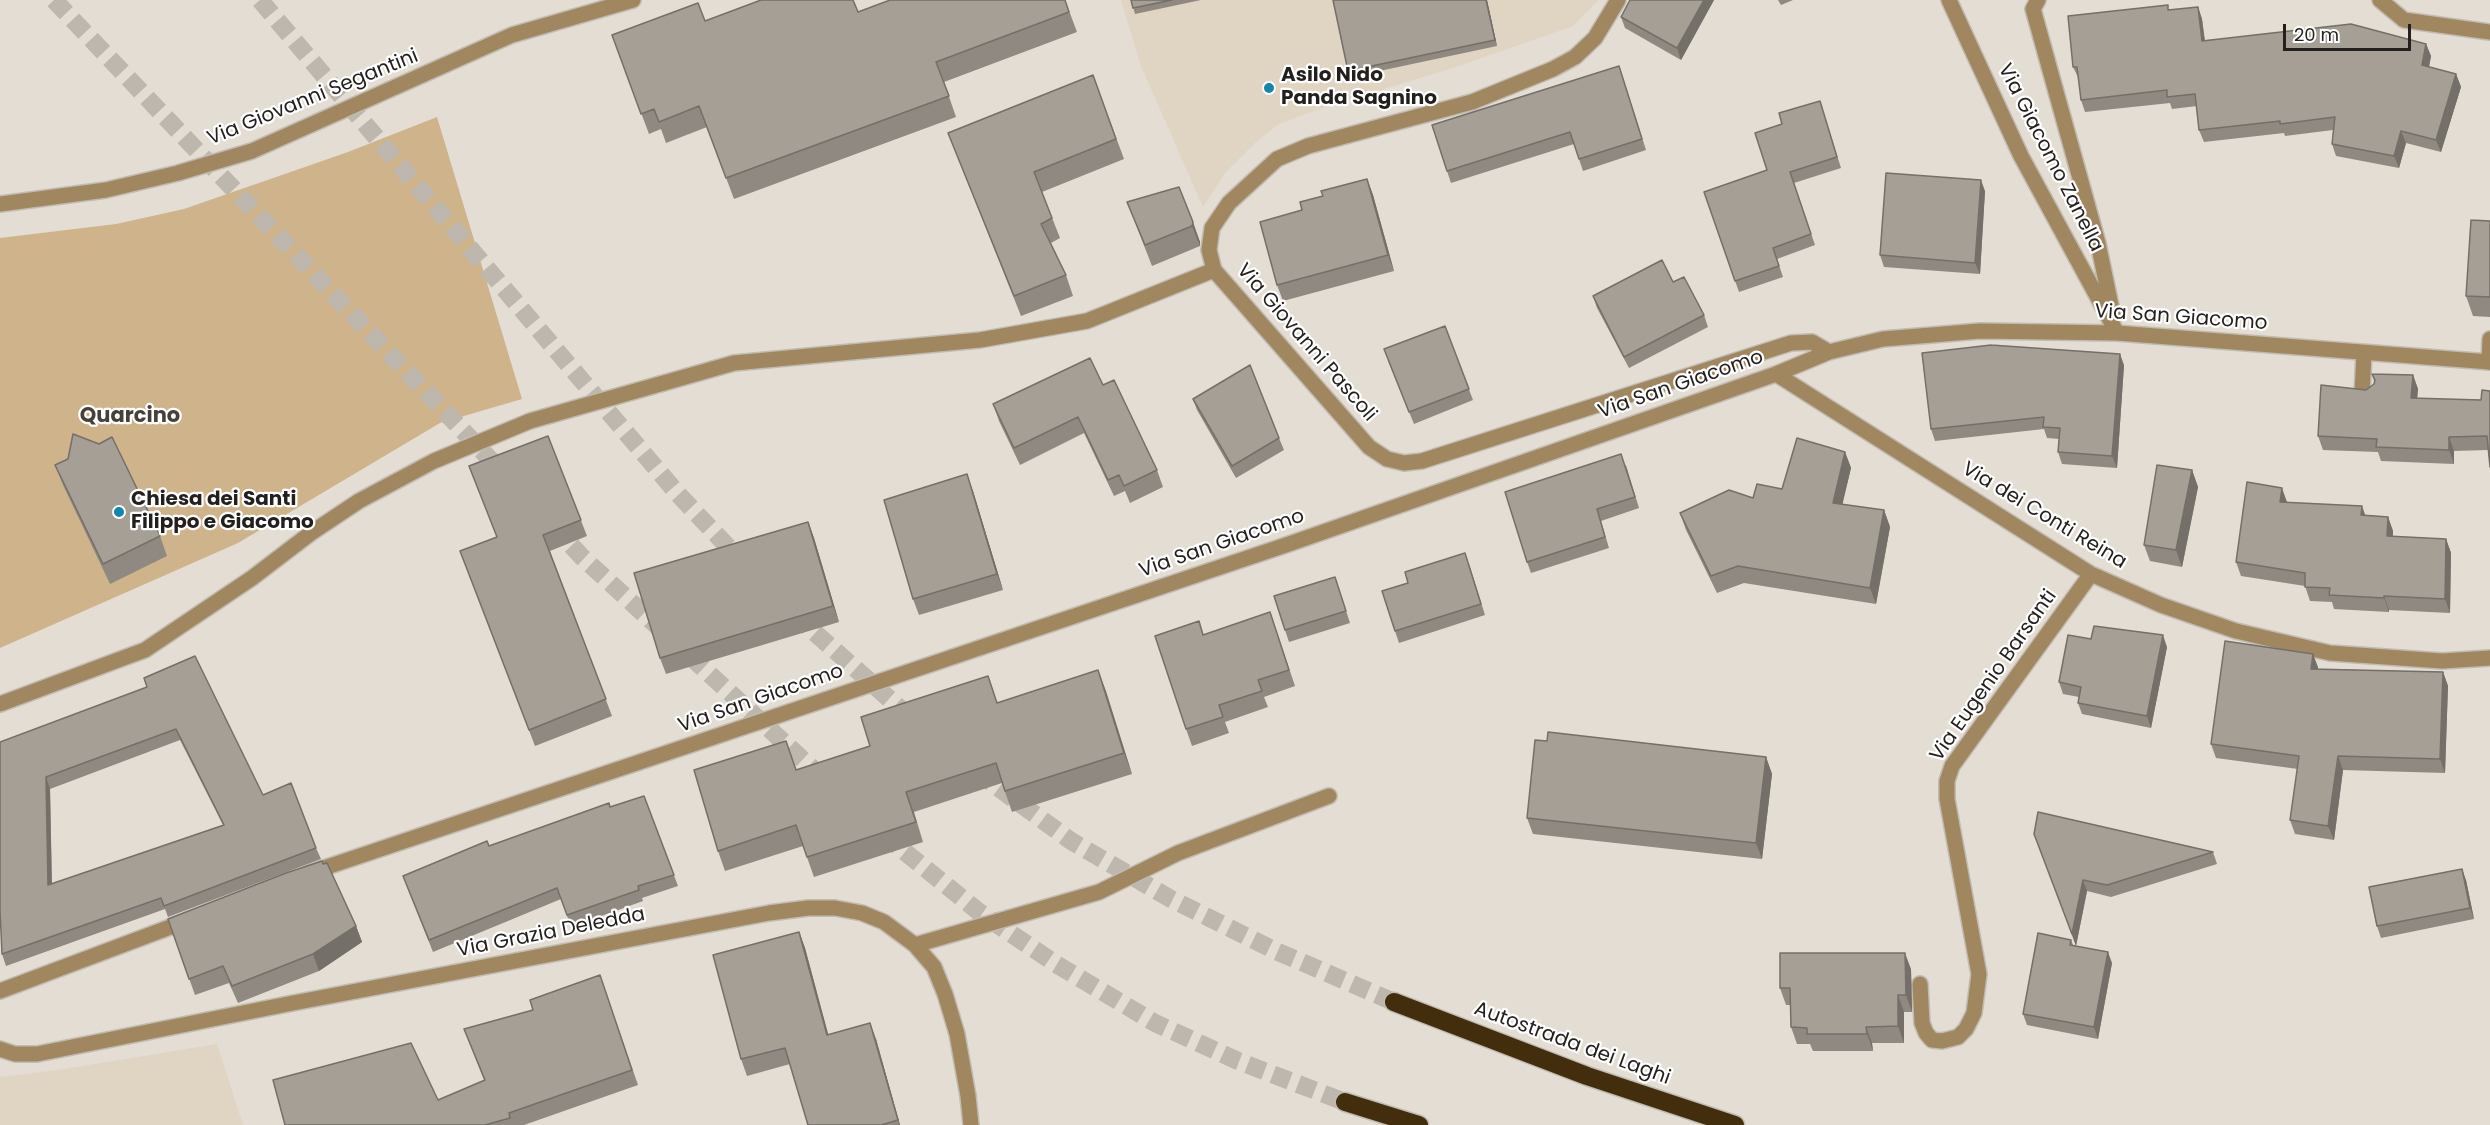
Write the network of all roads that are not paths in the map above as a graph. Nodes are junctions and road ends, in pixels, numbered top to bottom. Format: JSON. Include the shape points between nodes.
{"nodes":[{"id":1,"x":633,"y":0,"type":"edge"},
{"id":2,"x":1618,"y":0,"type":"edge"},
{"id":3,"x":1949,"y":0,"type":"edge"},
{"id":4,"x":2038,"y":0,"type":"edge"},
{"id":5,"x":2380,"y":0,"type":"edge"},
{"id":6,"x":2490,"y":32,"type":"edge"},
{"id":7,"x":0,"y":204,"type":"edge"},
{"id":8,"x":1214,"y":270,"type":"junction"},
{"id":9,"x":2117,"y":333,"type":"junction"},
{"id":10,"x":2490,"y":339,"type":"edge"},
{"id":11,"x":1829,"y":352,"type":"junction"},
{"id":12,"x":2364,"y":353,"type":"junction"},
{"id":13,"x":2489,"y":362,"type":"edge"},
{"id":14,"x":1776,"y":374,"type":"junction"},
{"id":15,"x":2370,"y":394,"type":"edge"},
{"id":16,"x":2091,"y":574,"type":"junction"},
{"id":17,"x":2490,"y":658,"type":"edge"},
{"id":18,"x":0,"y":704,"type":"edge"},
{"id":19,"x":1329,"y":796,"type":"dead end"},
{"id":20,"x":300,"y":876,"type":"edge"},
{"id":21,"x":202,"y":915,"type":"edge"},
{"id":22,"x":915,"y":945,"type":"junction"},
{"id":23,"x":1920,"y":984,"type":"dead end"},
{"id":24,"x":0,"y":991,"type":"edge"},
{"id":25,"x":1394,"y":1002,"type":"tunnel mouth"},
{"id":26,"x":0,"y":1049,"type":"edge"},
{"id":27,"x":1345,"y":1102,"type":"tunnel mouth"},
{"id":28,"x":971,"y":1125,"type":"edge"},
{"id":29,"x":1419,"y":1125,"type":"edge"},
{"id":30,"x":1735,"y":1125,"type":"edge"}],
"edges":[{"from":1,"to":7,"type":"street","name":"Via Giovanni Segantini","via":[[512,35],[252,151],[106,190]]},
{"from":2,"to":8,"type":"street","name":"Via Giovanni Pascoli","via":[[1595,38],[1575,57],[1552,69],[1473,102],[1308,146],[1277,159],[1229,203],[1212,228],[1209,250]]},
{"from":3,"to":9,"type":"street","name":"Via Giacomo Zanella","via":[[2021,156]]},
{"from":4,"to":9,"type":"street","via":[[2033,9],[2098,243]]},
{"from":5,"to":6,"type":"street","via":[[2404,20]]},
{"from":8,"to":11,"type":"street","name":"Via Giovanni Pascoli","via":[[1369,447],[1387,459],[1404,463],[1422,461],[1791,343],[1812,342]]},
{"from":8,"to":18,"type":"street","via":[[1087,321],[980,340],[734,363],[530,420],[434,461],[359,501],[145,650]]},
{"from":9,"to":11,"type":"street","name":"Via San Giacomo","via":[[1980,331],[1883,339]]},
{"from":9,"to":12,"type":"street","name":"Via San Giacomo"},
{"from":10,"to":13,"type":"street"},
{"from":11,"to":14,"type":"street","name":"Via San Giacomo"},
{"from":12,"to":13,"type":"street","name":"Via San Giacomo"},
{"from":12,"to":15,"type":"street","via":[[2362,394]]},
{"from":14,"to":16,"type":"street","name":"Via dei Conti Reina"},
{"from":14,"to":20,"type":"street","name":"Via San Giacomo","via":[[1275,549]]},
{"from":16,"to":17,"type":"street","name":"Via dei Conti Reina","via":[[2162,606],[2236,631],[2330,653],[2442,661]]},
{"from":16,"to":23,"type":"street","name":"Via Eugenio Barsanti","via":[[1952,766],[1947,781],[1979,974],[1974,1013],[1958,1037],[1932,1040],[1926,1033]]},
{"from":19,"to":22,"type":"street","via":[[1178,854],[1099,892]]},
{"from":21,"to":24,"type":"street"},
{"from":22,"to":26,"type":"street","name":"Via Grazia Deledda","via":[[884,922],[862,913],[808,908],[38,1054],[15,1054]]},
{"from":22,"to":28,"type":"street","name":"Via Grazia Deledda","via":[[934,967],[945,994],[957,1034]]},
{"from":25,"to":30,"type":"highway","name":"Autostrada dei Laghi","via":[[1587,1076]]},
{"from":27,"to":29,"type":"highway"}]}
